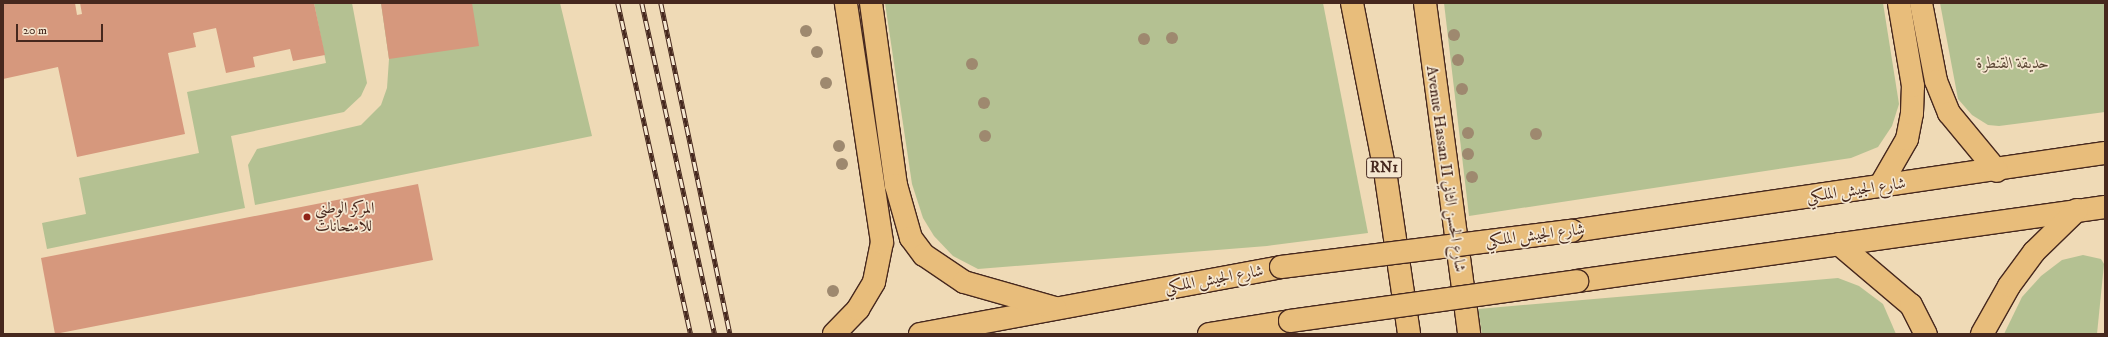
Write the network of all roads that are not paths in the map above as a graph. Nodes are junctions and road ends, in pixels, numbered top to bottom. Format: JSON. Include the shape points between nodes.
{"nodes":[{"id":1,"x":846,"y":3,"type":"edge"},
{"id":2,"x":871,"y":3,"type":"edge"},
{"id":3,"x":1352,"y":3,"type":"edge"},
{"id":4,"x":1425,"y":3,"type":"edge"},
{"id":5,"x":1900,"y":3,"type":"edge"},
{"id":6,"x":1921,"y":3,"type":"edge"},
{"id":7,"x":2105,"y":153,"type":"edge"},
{"id":8,"x":1997,"y":171,"type":"junction"},
{"id":9,"x":1880,"y":186,"type":"junction"},
{"id":10,"x":2105,"y":207,"type":"edge"},
{"id":11,"x":2077,"y":210,"type":"junction"},
{"id":12,"x":1839,"y":244,"type":"junction"},
{"id":13,"x":1055,"y":308,"type":"junction"},
{"id":14,"x":834,"y":334,"type":"edge"},
{"id":15,"x":920,"y":334,"type":"edge"},
{"id":16,"x":1209,"y":334,"type":"edge"},
{"id":17,"x":1409,"y":334,"type":"edge"},
{"id":18,"x":1469,"y":334,"type":"edge"},
{"id":19,"x":1926,"y":334,"type":"edge"},
{"id":20,"x":1982,"y":334,"type":"edge"}],
"edges":[{"from":1,"to":14,"type":"main road","via":[[882,242],[874,282],[858,308]]},
{"from":2,"to":13,"type":"main road","via":[[896,185],[911,238],[924,255],[964,282]]},
{"from":3,"to":17,"type":"main road","number":"RN1","via":[[1385,172]]},
{"from":4,"to":18,"type":"main road","name":"Avenue Hassan II شارع الحسن الثاني"},
{"from":5,"to":9,"type":"main road","via":[[1913,86],[1912,114],[1904,146]]},
{"from":6,"to":8,"type":"main road","via":[[1936,81],[1949,113]]},
{"from":7,"to":8,"type":"main road","name":"شارع الجيش الملكي"},
{"from":8,"to":9,"type":"main road","name":"شارع الجيش الملكي"},
{"from":9,"to":13,"type":"main road","name":"شارع الجيش الملكي","bridge":true,"via":[[1572,231],[1281,267]]},
{"from":10,"to":11,"type":"main road"},
{"from":11,"to":12,"type":"main road"},
{"from":11,"to":20,"type":"main road","via":[[2034,252],[2009,286]]},
{"from":12,"to":16,"type":"main road","bridge":true},
{"from":12,"to":19,"type":"main road","via":[[1911,305]]},
{"from":13,"to":15,"type":"main road","name":"شارع الجيش الملكي"}]}
